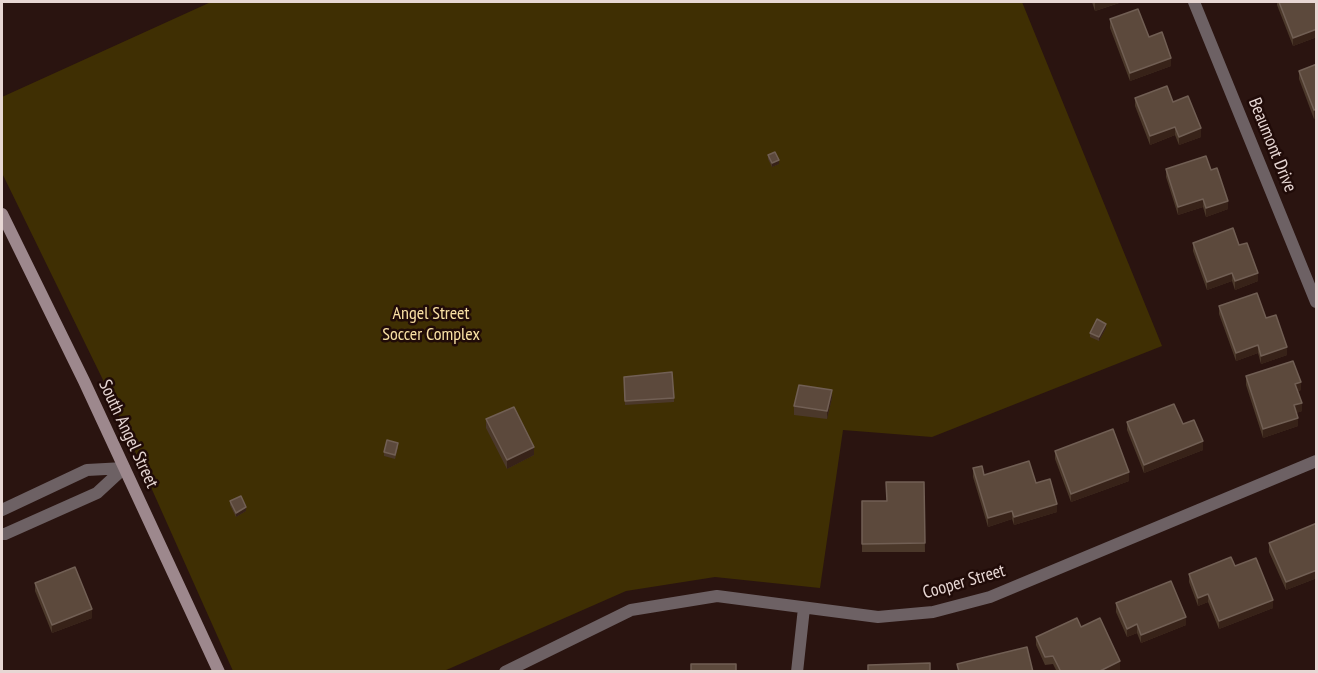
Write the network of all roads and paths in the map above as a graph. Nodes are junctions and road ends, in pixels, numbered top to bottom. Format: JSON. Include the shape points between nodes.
{"nodes":[{"id":1,"x":1194,"y":2,"type":"edge"},
{"id":2,"x":2,"y":214,"type":"edge"},
{"id":3,"x":1317,"y":302,"type":"edge"},
{"id":4,"x":1317,"y":461,"type":"edge"},
{"id":5,"x":124,"y":468,"type":"junction"},
{"id":6,"x":2,"y":510,"type":"edge"},
{"id":7,"x":2,"y":534,"type":"edge"},
{"id":8,"x":804,"y":608,"type":"junction"},
{"id":9,"x":219,"y":672,"type":"edge"},
{"id":10,"x":505,"y":672,"type":"edge"},
{"id":11,"x":797,"y":672,"type":"edge"}],
"edges":[{"from":1,"to":3,"type":"street","name":"Beaumont Drive"},
{"from":2,"to":5,"type":"street","name":"South Angel Street"},
{"from":4,"to":8,"type":"street","name":"Cooper Street","via":[[990,597],[933,612],[878,617]]},
{"from":5,"to":6,"type":"street","via":[[87,470]]},
{"from":5,"to":7,"type":"street","via":[[97,493]]},
{"from":5,"to":9,"type":"street","name":"South Angel Street"},
{"from":8,"to":10,"type":"street","name":"Cooper Street","via":[[717,596],[632,610]]},
{"from":8,"to":11,"type":"street"}]}
